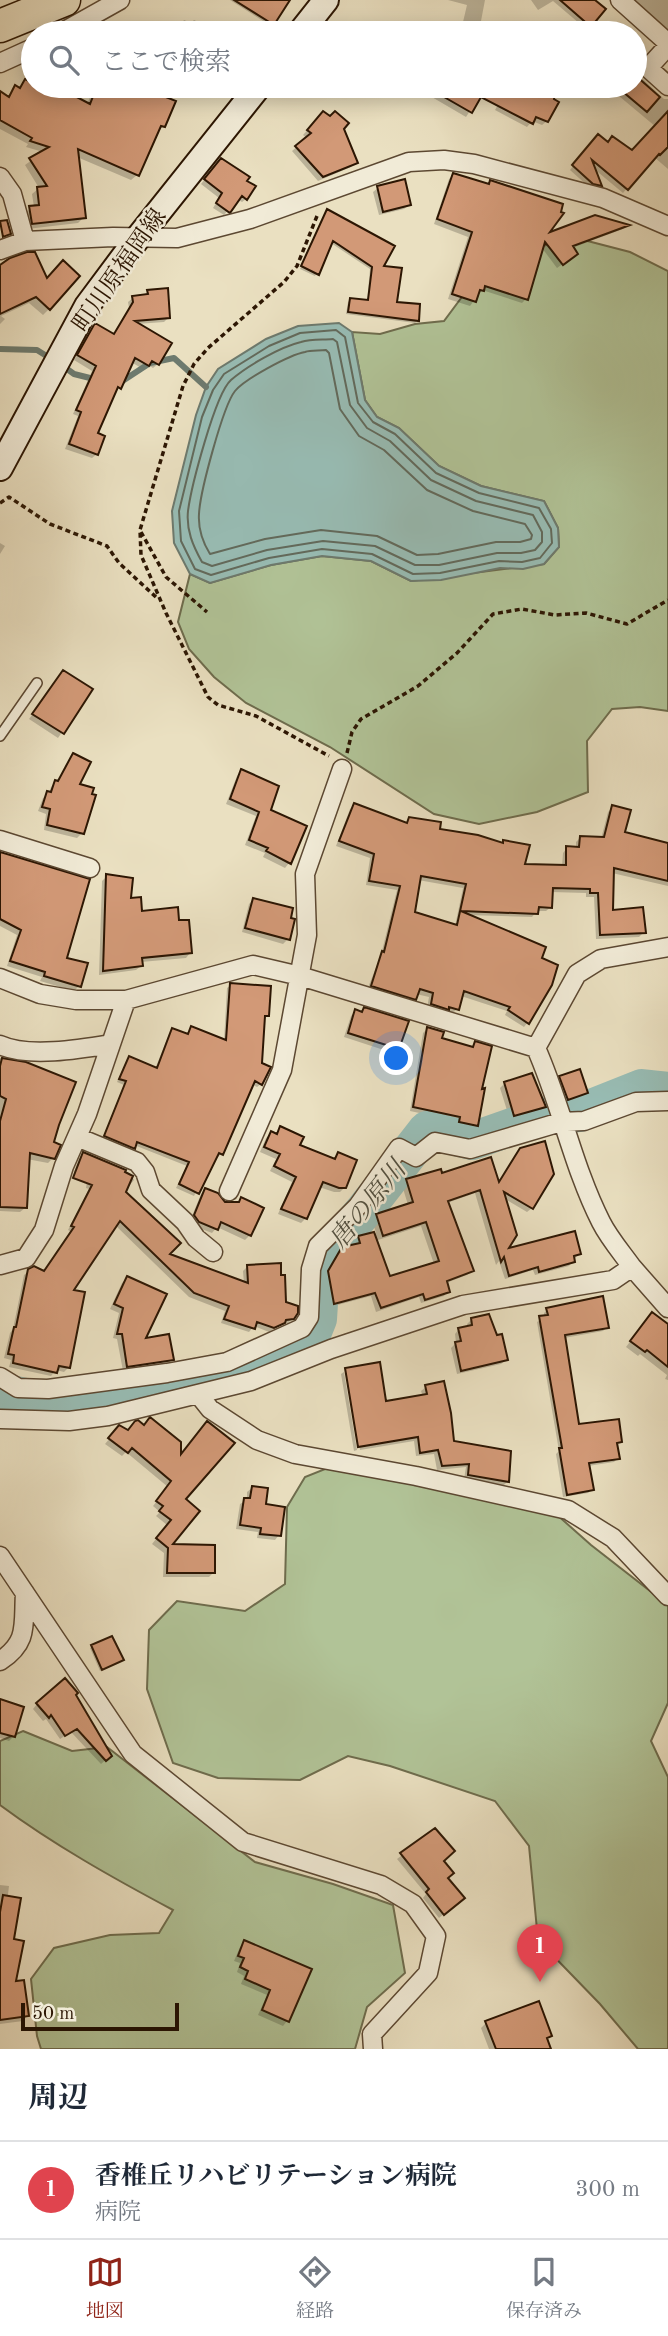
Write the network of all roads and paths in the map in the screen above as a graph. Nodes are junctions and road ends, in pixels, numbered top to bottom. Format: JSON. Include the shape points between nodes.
{"nodes":[{"id":1,"x":64,"y":0,"type":"edge"},
{"id":2,"x":120,"y":0,"type":"edge"},
{"id":3,"x":326,"y":0,"type":"edge"},
{"id":4,"x":620,"y":0,"type":"edge"},
{"id":5,"x":82,"y":21,"type":"edge"},
{"id":6,"x":309,"y":21,"type":"edge"},
{"id":7,"x":643,"y":21,"type":"edge"},
{"id":8,"x":647,"y":25,"type":"edge"},
{"id":9,"x":0,"y":26,"type":"edge"},
{"id":10,"x":668,"y":44,"type":"edge"},
{"id":11,"x":21,"y":53,"type":"edge"},
{"id":12,"x":0,"y":63,"type":"edge"},
{"id":13,"x":668,"y":86,"type":"edge"},
{"id":14,"x":249,"y":98,"type":"edge"},
{"id":15,"x":0,"y":177,"type":"edge"},
{"id":16,"x":320,"y":193,"type":"junction"},
{"id":17,"x":668,"y":226,"type":"edge"},
{"id":18,"x":137,"y":239,"type":"junction"},
{"id":19,"x":25,"y":240,"type":"junction"},
{"id":20,"x":0,"y":250,"type":"edge"},
{"id":21,"x":0,"y":468,"type":"edge"},
{"id":22,"x":0,"y":503,"type":"edge"},
{"id":23,"x":140,"y":530,"type":"junction"},
{"id":24,"x":668,"y":600,"type":"edge"},
{"id":25,"x":160,"y":601,"type":"junction"},
{"id":26,"x":207,"y":612,"type":"dead end"},
{"id":27,"x":37,"y":683,"type":"dead end"},
{"id":28,"x":0,"y":736,"type":"edge"},
{"id":29,"x":342,"y":769,"type":"junction"},
{"id":30,"x":0,"y":840,"type":"edge"},
{"id":31,"x":90,"y":868,"type":"dead end"},
{"id":32,"x":668,"y":947,"type":"edge"},
{"id":33,"x":300,"y":976,"type":"junction"},
{"id":34,"x":0,"y":978,"type":"edge"},
{"id":35,"x":126,"y":1000,"type":"junction"},
{"id":36,"x":111,"y":1044,"type":"junction"},
{"id":37,"x":0,"y":1045,"type":"edge"},
{"id":38,"x":536,"y":1048,"type":"junction"},
{"id":39,"x":668,"y":1101,"type":"edge"},
{"id":40,"x":561,"y":1122,"type":"junction"},
{"id":41,"x":77,"y":1137,"type":"junction"},
{"id":42,"x":229,"y":1191,"type":"dead end"},
{"id":43,"x":212,"y":1252,"type":"dead end"},
{"id":44,"x":0,"y":1265,"type":"edge"},
{"id":45,"x":632,"y":1267,"type":"junction"},
{"id":46,"x":668,"y":1308,"type":"edge"},
{"id":47,"x":207,"y":1366,"type":"junction"},
{"id":48,"x":0,"y":1377,"type":"edge"},
{"id":49,"x":205,"y":1392,"type":"junction"},
{"id":50,"x":0,"y":1419,"type":"edge"},
{"id":51,"x":0,"y":1556,"type":"edge"},
{"id":52,"x":25,"y":1593,"type":"junction"},
{"id":53,"x":668,"y":1596,"type":"edge"},
{"id":54,"x":0,"y":1661,"type":"edge"},
{"id":55,"x":373,"y":2049,"type":"edge"}],
"edges":[{"from":1,"to":9,"type":"highway"},
{"from":2,"to":5,"type":"street"},
{"from":3,"to":6,"type":"main road"},
{"from":4,"to":7,"type":"street"},
{"from":8,"to":10,"type":"street"},
{"from":10,"to":13,"type":"street","via":[[648,68]]},
{"from":11,"to":12,"type":"street"},
{"from":14,"to":18,"type":"main road","name":"町川原福岡線"},
{"from":15,"to":19,"type":"street","via":[[12,194]]},
{"from":16,"to":17,"type":"street","via":[[409,162],[444,160],[603,198]]},
{"from":16,"to":18,"type":"street","via":[[250,219],[177,238]]},
{"from":16,"to":23,"type":"path","via":[[317,217],[297,266],[194,364],[183,386]]},
{"from":18,"to":19,"type":"street"},
{"from":18,"to":21,"type":"main road","name":"町川原福岡線","via":[[87,306]]},
{"from":19,"to":20,"type":"street"},
{"from":22,"to":25,"type":"path","via":[[9,497],[50,524],[107,546],[118,563]]},
{"from":23,"to":25,"type":"path","via":[[141,555]]},
{"from":23,"to":26,"type":"path","via":[[166,577]]},
{"from":24,"to":29,"type":"path","via":[[627,624],[586,613],[555,615],[522,608],[494,614],[418,686],[361,719],[352,732]]},
{"from":25,"to":29,"type":"path","via":[[208,697],[218,705],[256,716],[336,760]]},
{"from":27,"to":28,"type":"lane"},
{"from":29,"to":33,"type":"street","via":[[305,874],[307,935]]},
{"from":30,"to":31,"type":"street"},
{"from":32,"to":38,"type":"street","via":[[601,959],[577,974]]},
{"from":33,"to":35,"type":"street","via":[[253,965]]},
{"from":33,"to":38,"type":"street"},
{"from":33,"to":42,"type":"street","via":[[282,1070]]},
{"from":34,"to":35,"type":"street","via":[[40,994]]},
{"from":35,"to":36,"type":"street"},
{"from":36,"to":37,"type":"street","via":[[28,1051]]},
{"from":36,"to":41,"type":"street"},
{"from":38,"to":40,"type":"street"},
{"from":39,"to":40,"type":"street","via":[[636,1102],[584,1121]]},
{"from":40,"to":45,"type":"street","via":[[602,1224]]},
{"from":40,"to":47,"type":"street","via":[[470,1149],[435,1142],[416,1157],[398,1148],[358,1206],[318,1246],[309,1317],[302,1328],[227,1362]]},
{"from":41,"to":43,"type":"street","via":[[137,1162],[151,1190]]},
{"from":41,"to":44,"type":"street","via":[[44,1230],[26,1258]]},
{"from":45,"to":46,"type":"street"},
{"from":45,"to":49,"type":"street","via":[[613,1280],[463,1305],[251,1381]]},
{"from":47,"to":48,"type":"street","via":[[48,1389],[18,1388]]},
{"from":47,"to":49,"type":"street"},
{"from":49,"to":50,"type":"street","via":[[108,1416],[68,1421]]},
{"from":49,"to":53,"type":"street","via":[[210,1409],[257,1440],[295,1454],[568,1510],[613,1538]]},
{"from":51,"to":52,"type":"street"},
{"from":52,"to":54,"type":"street","via":[[23,1634],[17,1649]]},
{"from":52,"to":55,"type":"street","via":[[132,1755],[243,1842],[381,1885],[413,1904],[436,1936],[428,1973],[372,2034]]}]}
